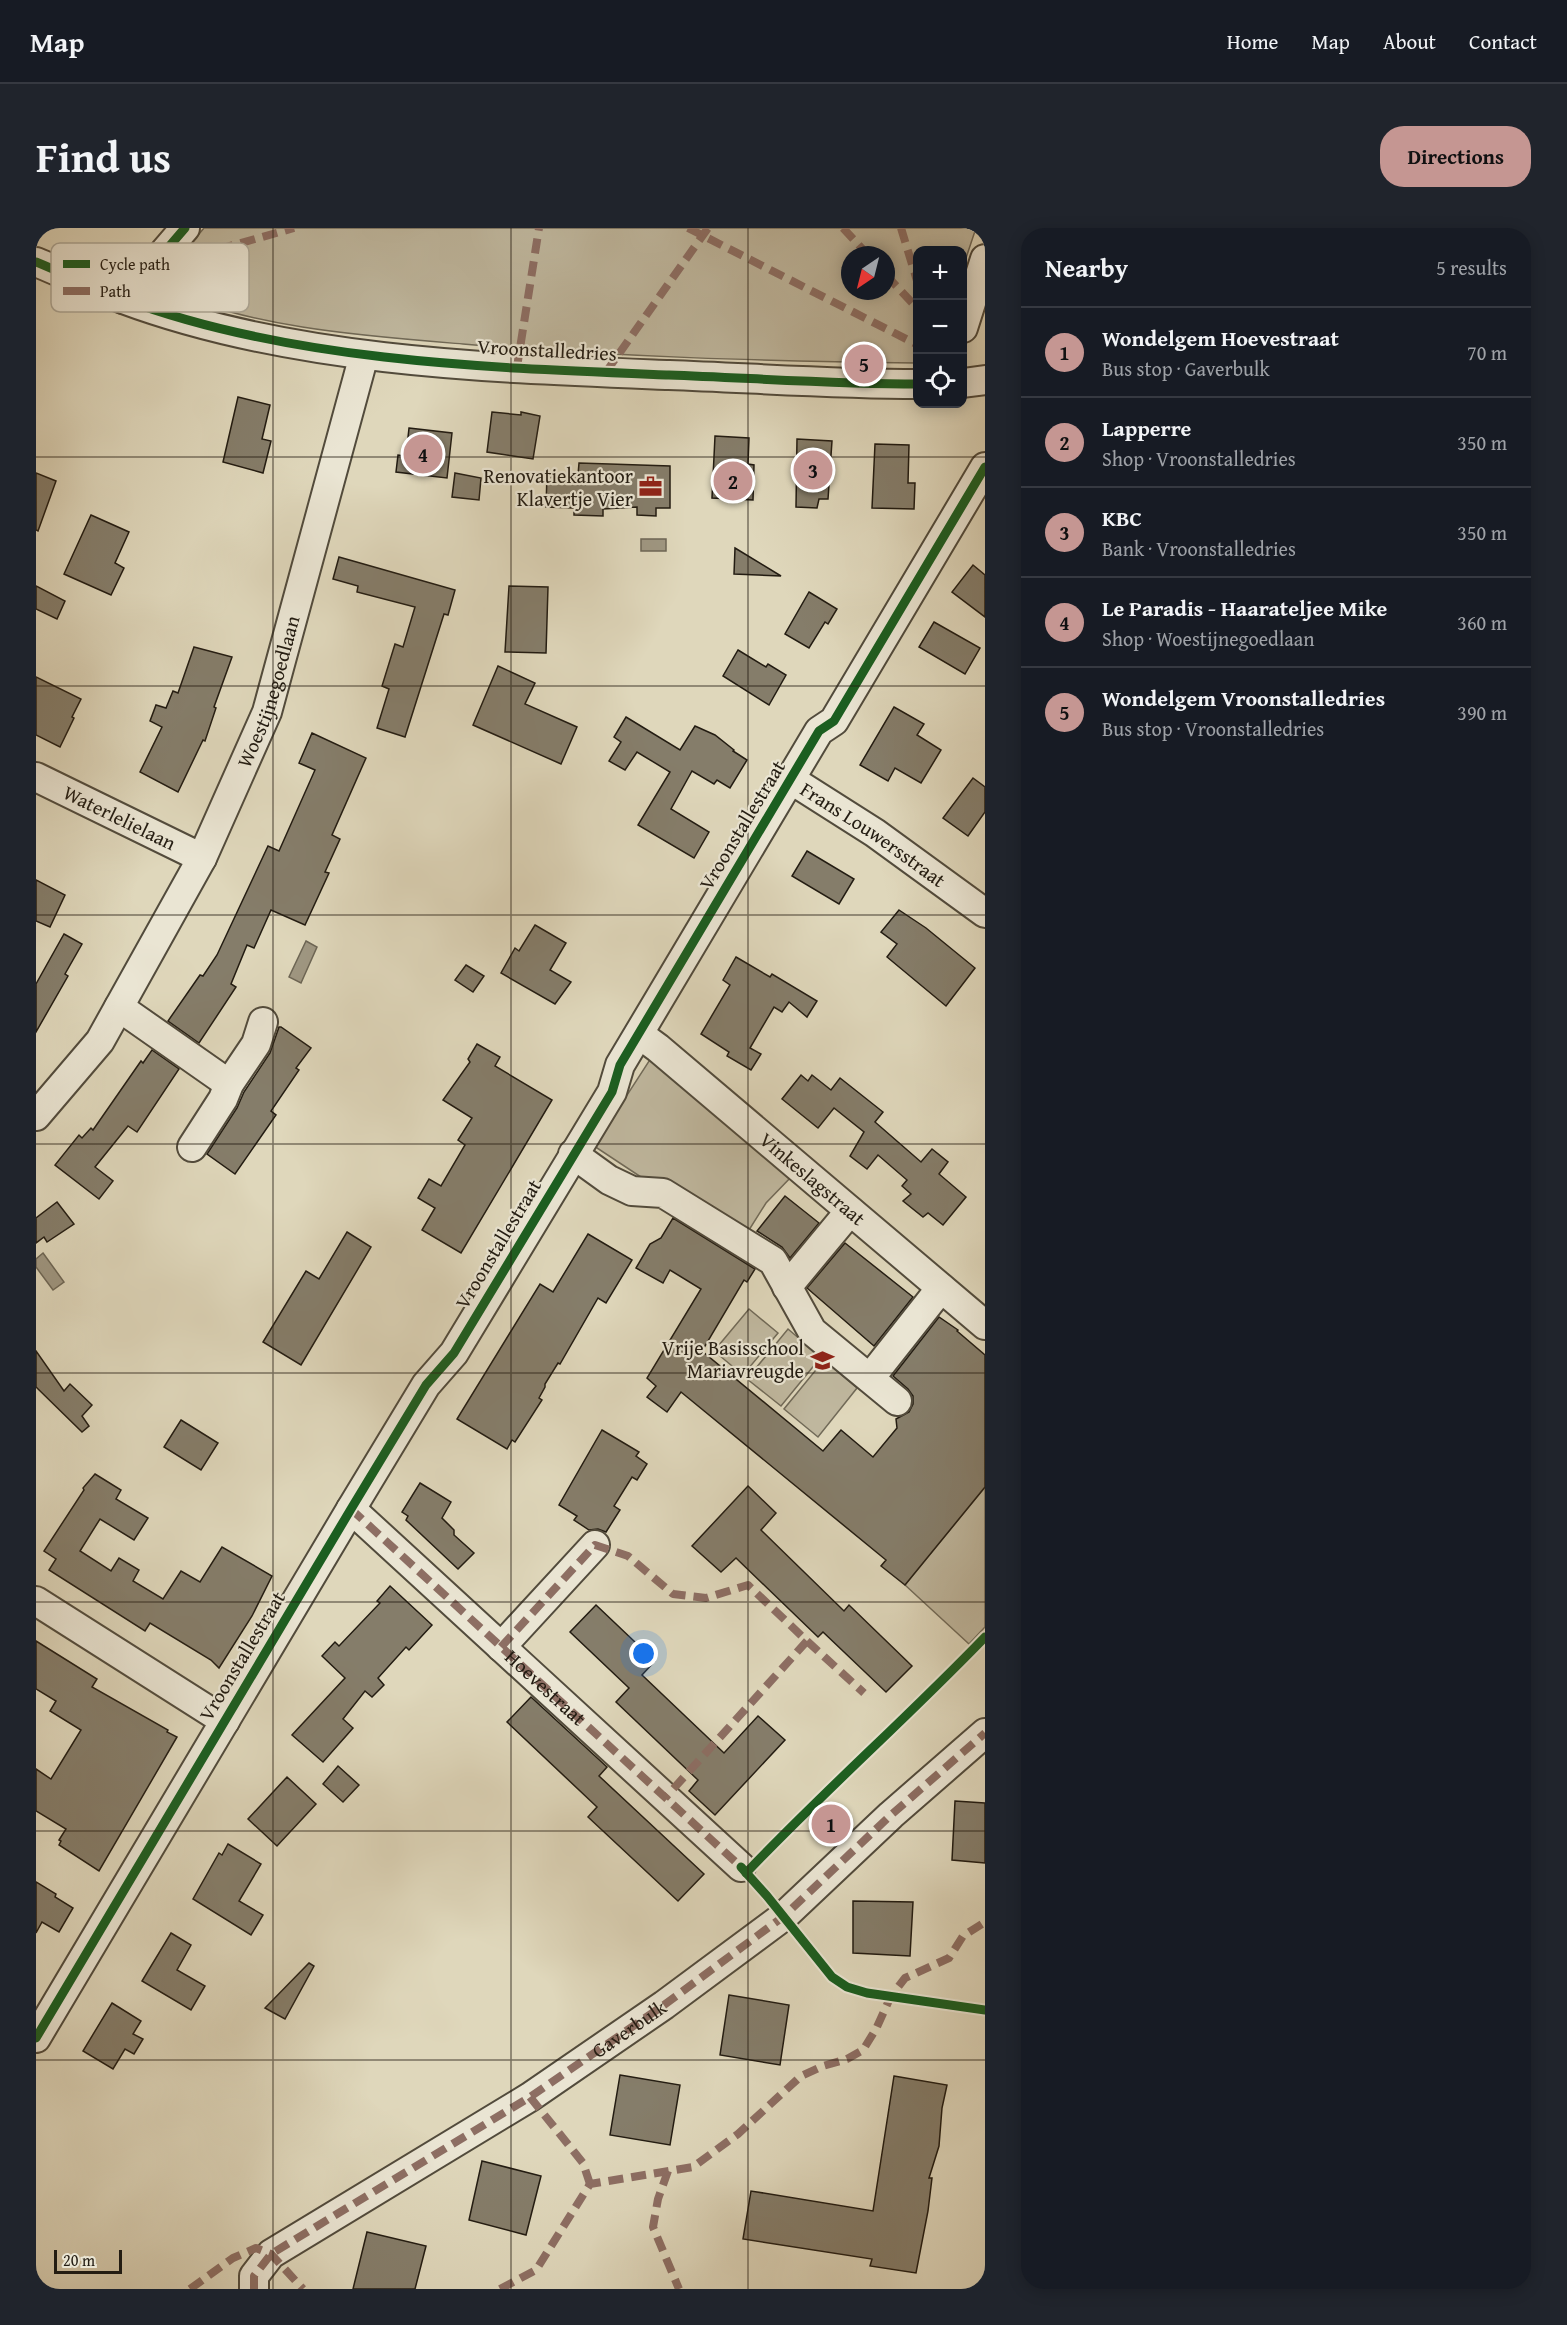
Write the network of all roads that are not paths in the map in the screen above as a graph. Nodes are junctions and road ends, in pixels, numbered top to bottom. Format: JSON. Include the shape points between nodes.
{"nodes":[{"id":1,"x":184,"y":228,"type":"edge"},
{"id":2,"x":171,"y":243,"type":"edge"},
{"id":3,"x":985,"y":259,"type":"edge"},
{"id":4,"x":36,"y":262,"type":"edge"},
{"id":5,"x":51,"y":268,"type":"edge"},
{"id":6,"x":164,"y":312,"type":"edge"},
{"id":7,"x":967,"y":315,"type":"edge"},
{"id":8,"x":364,"y":355,"type":"junction"},
{"id":9,"x":913,"y":368,"type":"edge"},
{"id":10,"x":985,"y":380,"type":"edge"},
{"id":11,"x":842,"y":382,"type":"junction"},
{"id":12,"x":967,"y":382,"type":"edge"},
{"id":13,"x":913,"y":384,"type":"edge"},
{"id":14,"x":985,"y":467,"type":"edge"},
{"id":15,"x":36,"y":777,"type":"edge"},
{"id":16,"x":790,"y":780,"type":"junction"},
{"id":17,"x":202,"y":858,"type":"junction"},
{"id":18,"x":985,"y":913,"type":"edge"},
{"id":19,"x":119,"y":1007,"type":"junction"},
{"id":20,"x":263,"y":1022,"type":"dead end"},
{"id":21,"x":639,"y":1034,"type":"junction"},
{"id":22,"x":229,"y":1084,"type":"junction"},
{"id":23,"x":36,"y":1116,"type":"edge"},
{"id":24,"x":192,"y":1147,"type":"dead end"},
{"id":25,"x":573,"y":1154,"type":"junction"},
{"id":26,"x":850,"y":1211,"type":"junction"},
{"id":27,"x":787,"y":1287,"type":"junction"},
{"id":28,"x":941,"y":1288,"type":"junction"},
{"id":29,"x":985,"y":1325,"type":"edge"},
{"id":30,"x":870,"y":1378,"type":"junction"},
{"id":31,"x":897,"y":1401,"type":"dead end"},
{"id":32,"x":351,"y":1509,"type":"junction"},
{"id":33,"x":595,"y":1545,"type":"dead end"},
{"id":34,"x":36,"y":1601,"type":"edge"},
{"id":35,"x":501,"y":1647,"type":"junction"},
{"id":36,"x":225,"y":1721,"type":"junction"},
{"id":37,"x":985,"y":1733,"type":"edge"},
{"id":38,"x":741,"y":1867,"type":"dead end"},
{"id":39,"x":36,"y":2038,"type":"edge"},
{"id":40,"x":254,"y":2289,"type":"edge"}],
"edges":[{"from":1,"to":2,"type":"street"},
{"from":3,"to":7,"type":"street"},
{"from":4,"to":5,"type":"street","name":"Vroonstalledries"},
{"from":6,"to":8,"type":"street","name":"Vroonstalledries","via":[[260,337]]},
{"from":8,"to":11,"type":"street","name":"Vroonstalledries","via":[[517,368]]},
{"from":8,"to":17,"type":"street","name":"Woestijnegoedlaan","via":[[267,712]]},
{"from":9,"to":11,"type":"street","via":[[852,365]]},
{"from":10,"to":12,"type":"street"},
{"from":11,"to":13,"type":"street","name":"Vroonstalledries"},
{"from":14,"to":16,"type":"street","name":"Vroonstallestraat","via":[[834,721],[819,731]]},
{"from":15,"to":17,"type":"street","name":"Waterlelielaan"},
{"from":16,"to":18,"type":"street","name":"Frans Louwersstraat","via":[[875,832]]},
{"from":16,"to":21,"type":"street","name":"Vroonstallestraat"},
{"from":17,"to":19,"type":"street","name":"Woestijnegoedlaan"},
{"from":19,"to":22,"type":"street"},
{"from":19,"to":23,"type":"street","name":"Woestijnegoedlaan","via":[[100,1041]]},
{"from":20,"to":22,"type":"street","via":[[256,1044]]},
{"from":21,"to":25,"type":"street","name":"Vroonstallestraat","via":[[620,1065],[612,1092]]},
{"from":21,"to":26,"type":"street","name":"Vinkeslagstraat"},
{"from":22,"to":24,"type":"street"},
{"from":25,"to":27,"type":"street","via":[[632,1191],[663,1193],[750,1246],[773,1261]]},
{"from":25,"to":32,"type":"street","name":"Vroonstallestraat","via":[[454,1353],[426,1385]]},
{"from":26,"to":27,"type":"street"},
{"from":26,"to":28,"type":"street","name":"Vinkeslagstraat"},
{"from":27,"to":30,"type":"street","via":[[812,1331]]},
{"from":28,"to":29,"type":"street","name":"Vinkeslagstraat"},
{"from":28,"to":30,"type":"street"},
{"from":30,"to":31,"type":"street"},
{"from":32,"to":35,"type":"street","name":"Hoevestraat"},
{"from":32,"to":36,"type":"street","name":"Vroonstallestraat"},
{"from":33,"to":35,"type":"street"},
{"from":34,"to":36,"type":"street"},
{"from":35,"to":38,"type":"street","name":"Hoevestraat"},
{"from":36,"to":39,"type":"street","name":"Vroonstallestraat"},
{"from":37,"to":40,"type":"street","name":"Gaverbulk","via":[[784,1916],[530,2097],[277,2250],[254,2276]]}]}
